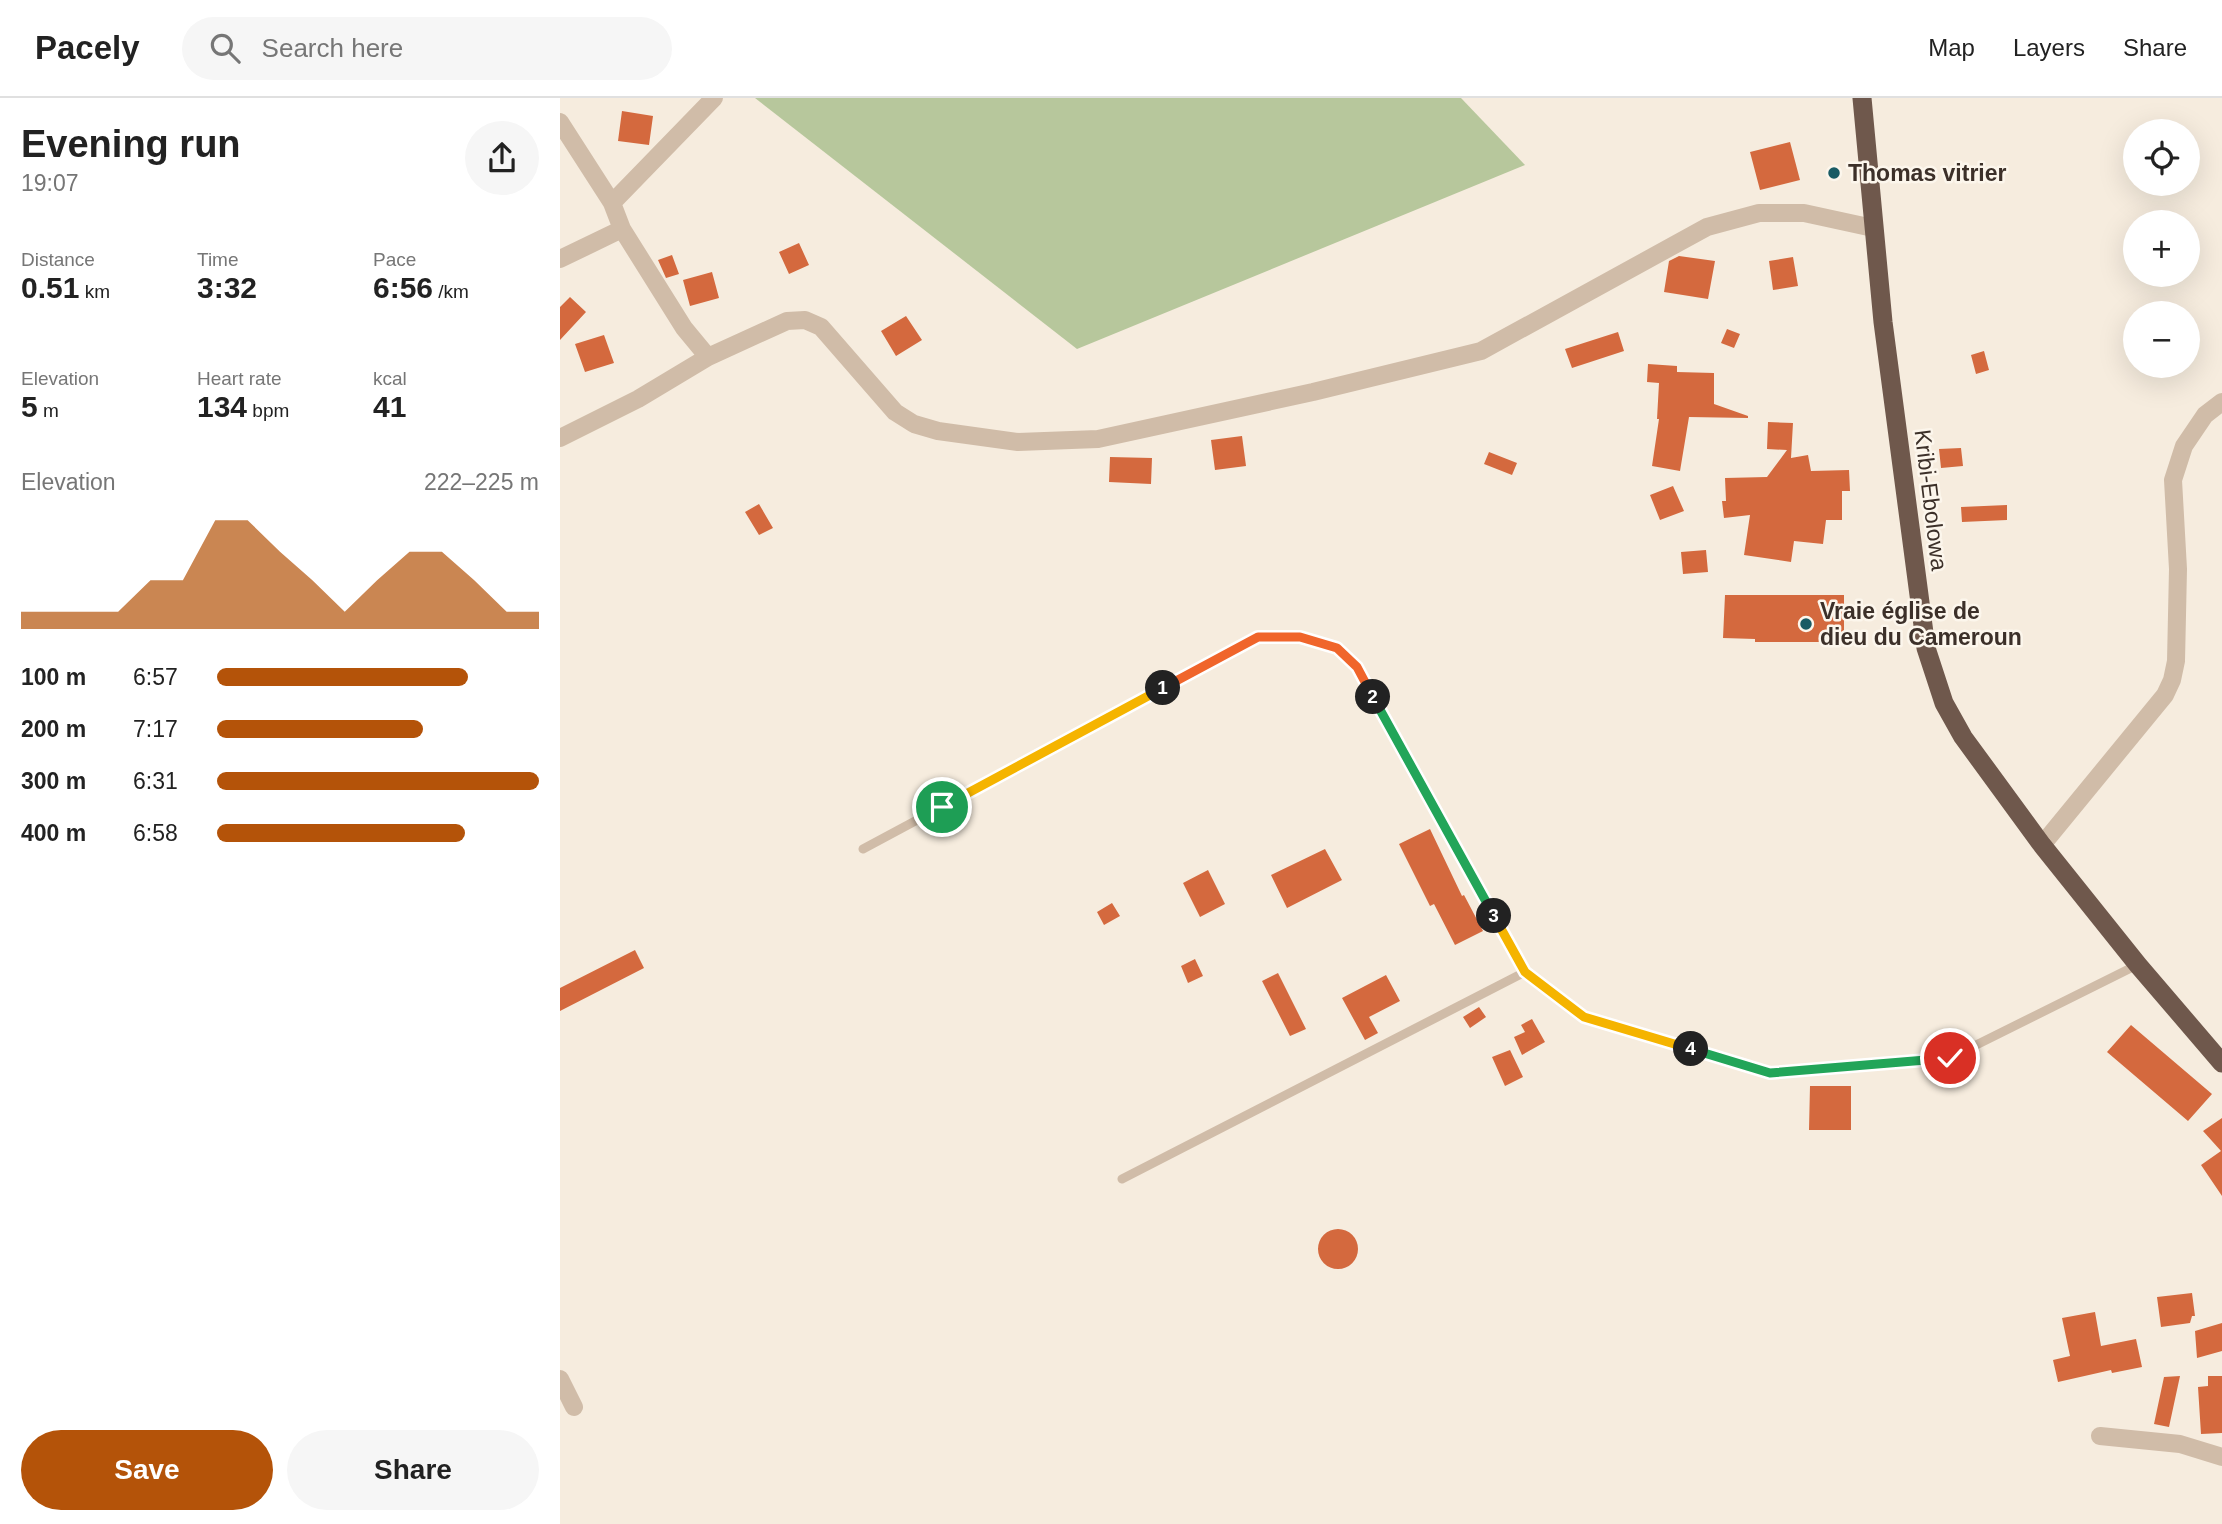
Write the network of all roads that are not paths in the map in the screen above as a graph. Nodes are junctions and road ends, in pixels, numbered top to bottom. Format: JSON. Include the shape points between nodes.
{"nodes":[{"id":1,"x":714,"y":98,"type":"edge"},
{"id":2,"x":1862,"y":98,"type":"edge"},
{"id":3,"x":560,"y":122,"type":"edge"},
{"id":4,"x":612,"y":203,"type":"junction"},
{"id":5,"x":1873,"y":228,"type":"junction"},
{"id":6,"x":622,"y":229,"type":"junction"},
{"id":7,"x":560,"y":259,"type":"edge"},
{"id":8,"x":708,"y":357,"type":"junction"},
{"id":9,"x":2222,"y":402,"type":"edge"},
{"id":10,"x":560,"y":438,"type":"edge"},
{"id":11,"x":2042,"y":845,"type":"junction"},
{"id":12,"x":863,"y":849,"type":"dead end"},
{"id":13,"x":2138,"y":965,"type":"junction"},
{"id":14,"x":1525,"y":972,"type":"junction"},
{"id":15,"x":2222,"y":1063,"type":"edge"},
{"id":16,"x":1122,"y":1179,"type":"dead end"},
{"id":17,"x":560,"y":1379,"type":"edge"},
{"id":18,"x":574,"y":1407,"type":"dead end"},
{"id":19,"x":2100,"y":1436,"type":"dead end"},
{"id":20,"x":2222,"y":1457,"type":"edge"}],
"edges":[{"from":1,"to":4,"type":"street"},
{"from":2,"to":5,"type":"highway","name":"Kribi-Ebolowa"},
{"from":3,"to":4,"type":"street"},
{"from":4,"to":6,"type":"street"},
{"from":5,"to":8,"type":"street","via":[[1804,213],[1759,213],[1707,227],[1481,351],[1098,439],[1018,442],[914,424],[895,412],[821,327],[805,320],[787,321]]},
{"from":5,"to":11,"type":"highway","name":"Kribi-Ebolowa","via":[[1926,648],[1944,703],[1963,737]]},
{"from":6,"to":7,"type":"street"},
{"from":6,"to":8,"type":"street","via":[[684,328]]},
{"from":8,"to":10,"type":"street"},
{"from":9,"to":11,"type":"street","via":[[2205,415],[2184,446],[2173,480],[2178,569],[2172,680],[2165,695]]},
{"from":11,"to":13,"type":"highway","name":"Kribi-Ebolowa"},
{"from":12,"to":14,"type":"lane","via":[[1258,637],[1300,637],[1337,648],[1357,667]]},
{"from":13,"to":14,"type":"lane","via":[[1950,1058],[1770,1073],[1584,1017]]},
{"from":13,"to":15,"type":"highway","name":"Kribi-Ebolowa"},
{"from":14,"to":16,"type":"lane"},
{"from":17,"to":18,"type":"street"},
{"from":19,"to":20,"type":"street","via":[[2180,1444]]}]}
